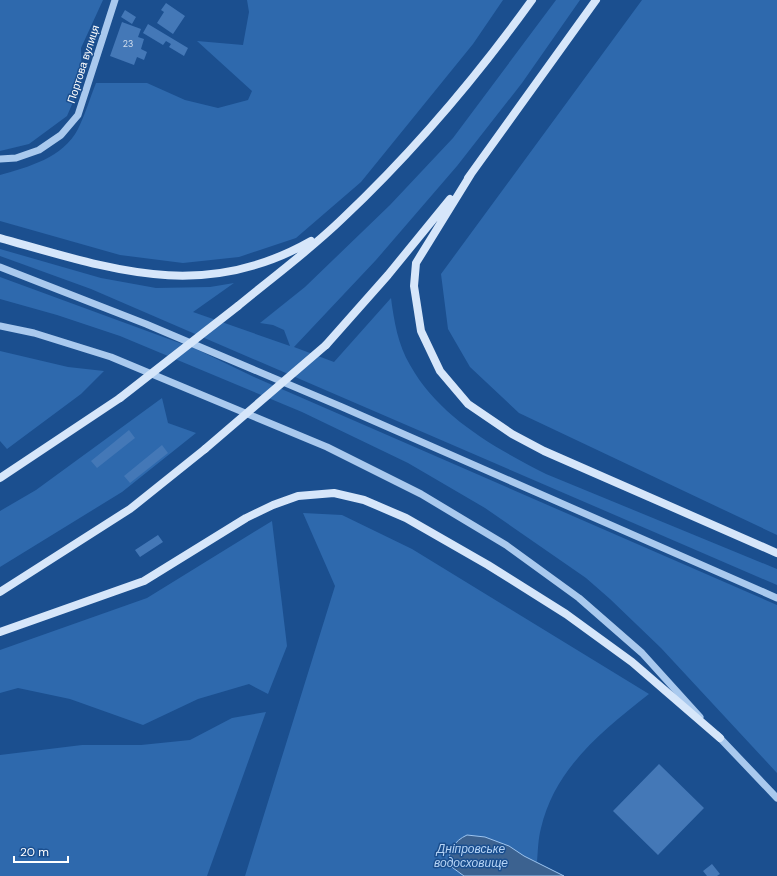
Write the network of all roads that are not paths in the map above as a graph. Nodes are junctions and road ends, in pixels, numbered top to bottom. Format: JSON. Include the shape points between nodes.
{"nodes":[{"id":1,"x":115,"y":0,"type":"edge"},
{"id":2,"x":532,"y":0,"type":"edge"},
{"id":3,"x":596,"y":0,"type":"edge"},
{"id":4,"x":0,"y":159,"type":"edge"},
{"id":5,"x":471,"y":174,"type":"junction"},
{"id":6,"x":341,"y":220,"type":"junction"},
{"id":7,"x":0,"y":238,"type":"edge"},
{"id":8,"x":0,"y":267,"type":"edge"},
{"id":9,"x":0,"y":326,"type":"edge"},
{"id":10,"x":0,"y":478,"type":"edge"},
{"id":11,"x":777,"y":553,"type":"edge"},
{"id":12,"x":0,"y":592,"type":"edge"},
{"id":13,"x":777,"y":598,"type":"edge"},
{"id":14,"x":0,"y":632,"type":"edge"},
{"id":15,"x":720,"y":738,"type":"junction"},
{"id":16,"x":777,"y":798,"type":"edge"}],
"edges":[{"from":1,"to":4,"type":"street","name":"Портова вулиця","via":[[78,115],[61,136],[38,150],[16,158]]},
{"from":2,"to":6,"type":"main road","via":[[439,119]]},
{"from":3,"to":5,"type":"main road"},
{"from":5,"to":11,"type":"main road","via":[[416,263],[414,286],[421,331],[440,371],[468,404],[512,434],[544,451]]},
{"from":5,"to":12,"type":"main road","bridge":true,"via":[[388,275],[326,345],[205,449],[130,509]]},
{"from":6,"to":7,"type":"main road","via":[[317,237],[274,259],[226,274],[164,276],[130,272]]},
{"from":6,"to":10,"type":"main road","bridge":true,"via":[[238,306],[120,398]]},
{"from":8,"to":13,"type":"street","via":[[146,324],[342,407]]},
{"from":9,"to":15,"type":"street","via":[[111,357],[327,447],[421,494],[506,545],[579,598],[642,654]]},
{"from":14,"to":15,"type":"main road","via":[[144,581],[246,518],[273,505],[298,496],[334,493],[364,500],[406,518],[566,614],[632,662]]},
{"from":15,"to":16,"type":"street"}]}
